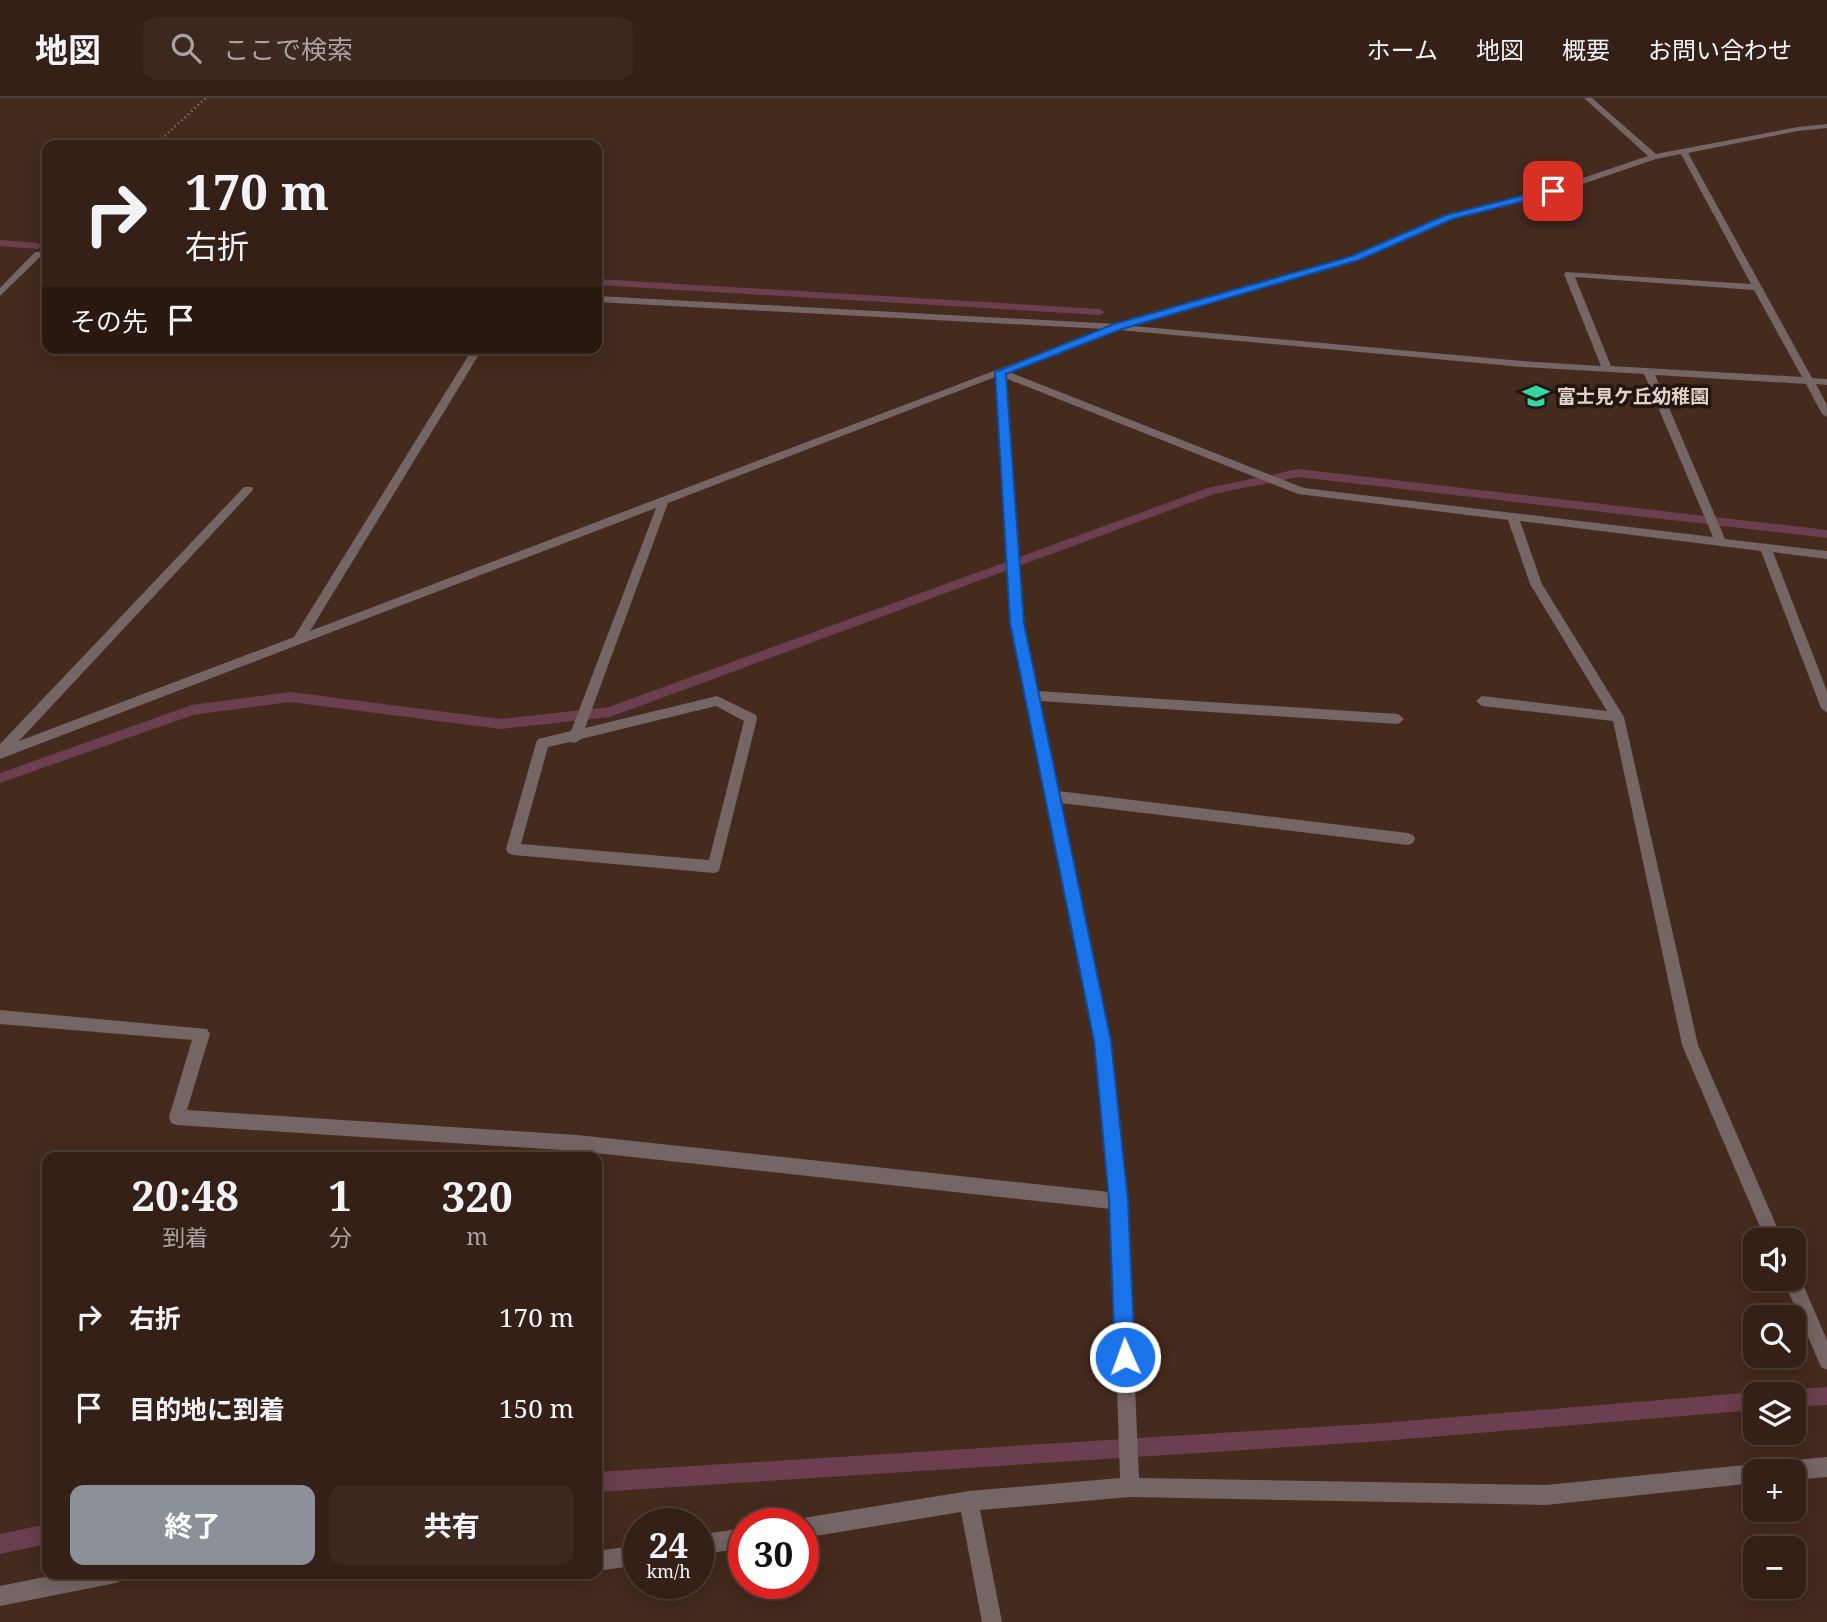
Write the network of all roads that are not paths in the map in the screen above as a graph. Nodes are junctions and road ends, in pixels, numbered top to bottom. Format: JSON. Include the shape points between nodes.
{"nodes":[{"id":1,"x":1588,"y":98,"type":"edge"},
{"id":2,"x":1827,"y":126,"type":"edge"},
{"id":3,"x":1684,"y":152,"type":"junction"},
{"id":4,"x":1654,"y":157,"type":"junction"},
{"id":5,"x":42,"y":254,"type":"edge"},
{"id":6,"x":1757,"y":287,"type":"junction"},
{"id":7,"x":0,"y":293,"type":"edge"},
{"id":8,"x":602,"y":299,"type":"edge"},
{"id":9,"x":1118,"y":327,"type":"junction"},
{"id":10,"x":474,"y":354,"type":"edge"},
{"id":11,"x":1606,"y":369,"type":"junction"},
{"id":12,"x":1000,"y":372,"type":"junction"},
{"id":13,"x":1648,"y":372,"type":"junction"},
{"id":14,"x":1808,"y":381,"type":"junction"},
{"id":15,"x":1827,"y":382,"type":"edge"},
{"id":16,"x":1827,"y":414,"type":"edge"},
{"id":17,"x":248,"y":490,"type":"dead end"},
{"id":18,"x":664,"y":500,"type":"junction"},
{"id":19,"x":1513,"y":517,"type":"junction"},
{"id":20,"x":1721,"y":541,"type":"junction"},
{"id":21,"x":1766,"y":548,"type":"junction"},
{"id":22,"x":1827,"y":555,"type":"edge"},
{"id":23,"x":298,"y":640,"type":"junction"},
{"id":24,"x":1032,"y":696,"type":"junction"},
{"id":25,"x":1482,"y":701,"type":"dead end"},
{"id":26,"x":1827,"y":708,"type":"edge"},
{"id":27,"x":1618,"y":718,"type":"junction"},
{"id":28,"x":1398,"y":719,"type":"dead end"},
{"id":29,"x":575,"y":738,"type":"junction"},
{"id":30,"x":0,"y":753,"type":"edge"},
{"id":31,"x":1052,"y":796,"type":"junction"},
{"id":32,"x":1408,"y":839,"type":"dead end"},
{"id":33,"x":0,"y":1017,"type":"edge"},
{"id":34,"x":1119,"y":1200,"type":"junction"},
{"id":35,"x":1769,"y":1228,"type":"edge"},
{"id":36,"x":1797,"y":1291,"type":"edge"},
{"id":37,"x":1827,"y":1361,"type":"edge"},
{"id":38,"x":1827,"y":1466,"type":"edge"},
{"id":39,"x":1806,"y":1468,"type":"edge"},
{"id":40,"x":1743,"y":1475,"type":"edge"},
{"id":41,"x":1130,"y":1487,"type":"junction"},
{"id":42,"x":969,"y":1501,"type":"junction"},
{"id":43,"x":819,"y":1525,"type":"edge"},
{"id":44,"x":623,"y":1557,"type":"edge"},
{"id":45,"x":602,"y":1560,"type":"edge"},
{"id":46,"x":86,"y":1579,"type":"edge"},
{"id":47,"x":0,"y":1596,"type":"edge"},
{"id":48,"x":992,"y":1622,"type":"edge"}],
"edges":[{"from":1,"to":4,"type":"street"},
{"from":2,"to":3,"type":"street"},
{"from":3,"to":4,"type":"street"},
{"from":3,"to":6,"type":"street"},
{"from":4,"to":9,"type":"street","via":[[1553,191],[1450,217],[1355,258]]},
{"from":5,"to":7,"type":"street"},
{"from":6,"to":11,"type":"street","via":[[1569,274]]},
{"from":6,"to":14,"type":"street"},
{"from":8,"to":9,"type":"street"},
{"from":9,"to":11,"type":"street"},
{"from":9,"to":12,"type":"street"},
{"from":10,"to":23,"type":"street"},
{"from":11,"to":13,"type":"street"},
{"from":12,"to":18,"type":"street"},
{"from":12,"to":19,"type":"street","via":[[1297,489]]},
{"from":12,"to":24,"type":"street","via":[[1017,623]]},
{"from":13,"to":14,"type":"street"},
{"from":13,"to":20,"type":"street"},
{"from":14,"to":15,"type":"street"},
{"from":14,"to":16,"type":"street"},
{"from":17,"to":30,"type":"street"},
{"from":18,"to":23,"type":"street"},
{"from":18,"to":29,"type":"street"},
{"from":19,"to":20,"type":"street"},
{"from":19,"to":27,"type":"street","via":[[1536,584]]},
{"from":20,"to":21,"type":"street"},
{"from":21,"to":22,"type":"street"},
{"from":21,"to":26,"type":"street"},
{"from":23,"to":30,"type":"street"},
{"from":24,"to":28,"type":"street"},
{"from":24,"to":31,"type":"street"},
{"from":25,"to":27,"type":"street"},
{"from":27,"to":35,"type":"street","via":[[1690,1045]]},
{"from":29,"to":29,"type":"street","via":[[543,743],[513,849],[714,867],[751,719],[717,701]]},
{"from":31,"to":32,"type":"street"},
{"from":31,"to":34,"type":"street","via":[[1102,1041]]},
{"from":33,"to":34,"type":"street","via":[[202,1034],[177,1117],[577,1143]]},
{"from":34,"to":41,"type":"street"},
{"from":36,"to":37,"type":"street"},
{"from":38,"to":39,"type":"street"},
{"from":40,"to":41,"type":"street","via":[[1546,1495]]},
{"from":41,"to":42,"type":"street"},
{"from":42,"to":43,"type":"street"},
{"from":42,"to":48,"type":"street"},
{"from":44,"to":45,"type":"street"},
{"from":46,"to":47,"type":"street"}]}
